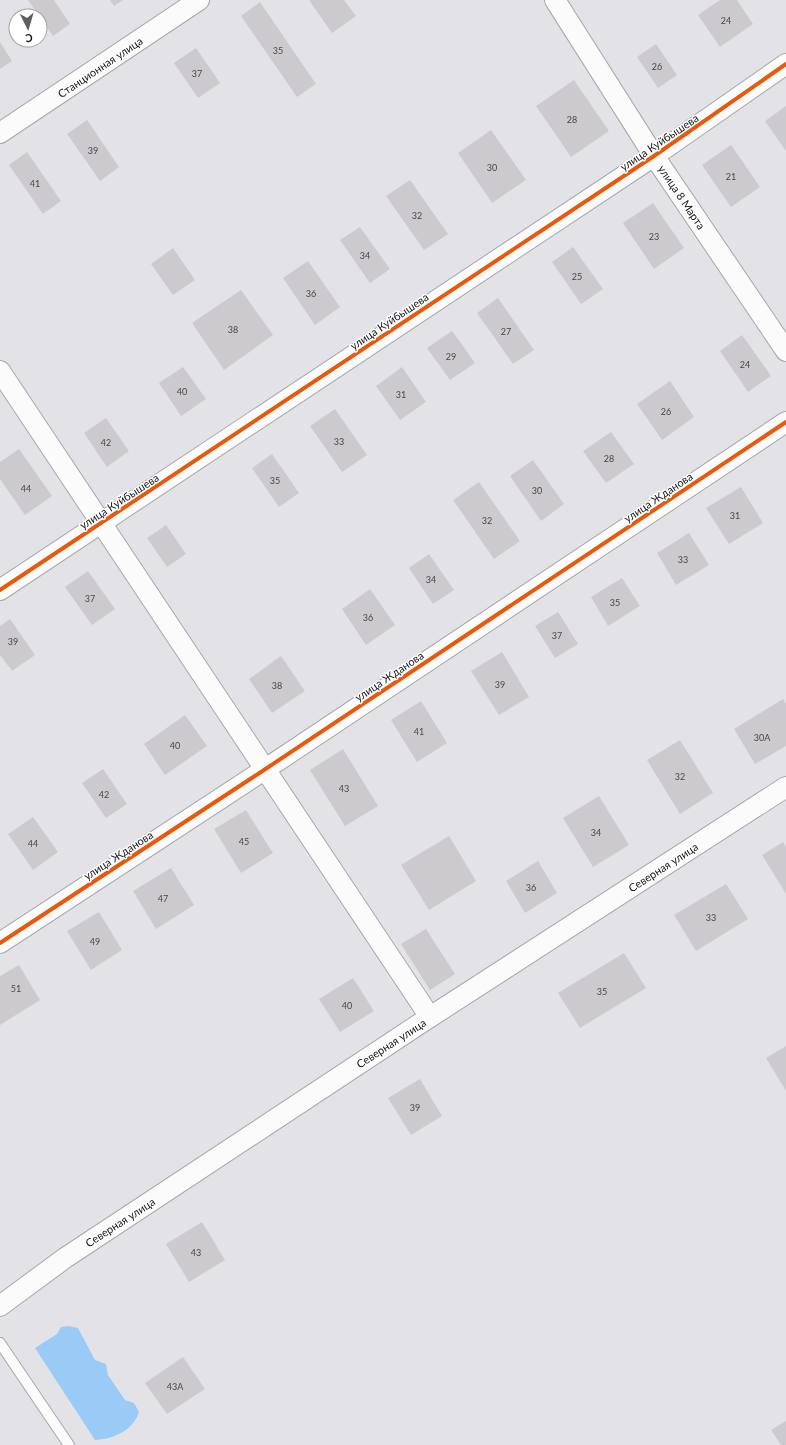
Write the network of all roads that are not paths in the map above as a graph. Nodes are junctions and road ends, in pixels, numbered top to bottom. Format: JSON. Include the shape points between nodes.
{"nodes":[{"id":1,"x":200,"y":0,"type":"edge"},
{"id":2,"x":555,"y":0,"type":"edge"},
{"id":3,"x":786,"y":64,"type":"edge"},
{"id":4,"x":0,"y":133,"type":"edge"},
{"id":5,"x":654,"y":156,"type":"junction"},
{"id":6,"x":786,"y":351,"type":"edge"},
{"id":7,"x":0,"y":371,"type":"edge"},
{"id":8,"x":786,"y":422,"type":"edge"},
{"id":9,"x":102,"y":523,"type":"junction"},
{"id":10,"x":0,"y":590,"type":"edge"},
{"id":11,"x":264,"y":770,"type":"junction"},
{"id":12,"x":786,"y":787,"type":"edge"},
{"id":13,"x":0,"y":943,"type":"edge"},
{"id":14,"x":430,"y":1017,"type":"junction"},
{"id":15,"x":0,"y":1306,"type":"edge"},
{"id":16,"x":0,"y":1343,"type":"edge"},
{"id":17,"x":69,"y":1445,"type":"edge"}],
"edges":[{"from":1,"to":4,"type":"street","name":"Станционная улица"},
{"from":2,"to":5,"type":"street","name":"улица 8 Марта"},
{"from":3,"to":5,"type":"street","name":"улица Куйбышева"},
{"from":5,"to":6,"type":"street","name":"улица 8 Марта"},
{"from":5,"to":9,"type":"street","name":"улица Куйбышева"},
{"from":7,"to":9,"type":"street"},
{"from":8,"to":11,"type":"street","name":"улица Жданова"},
{"from":9,"to":10,"type":"street","name":"улица Куйбышева"},
{"from":9,"to":11,"type":"street"},
{"from":11,"to":13,"type":"street","name":"улица Жданова"},
{"from":11,"to":14,"type":"street"},
{"from":12,"to":14,"type":"street","name":"Северная улица"},
{"from":14,"to":15,"type":"street","name":"Северная улица","via":[[65,1258]]},
{"from":16,"to":17,"type":"lane"}]}
